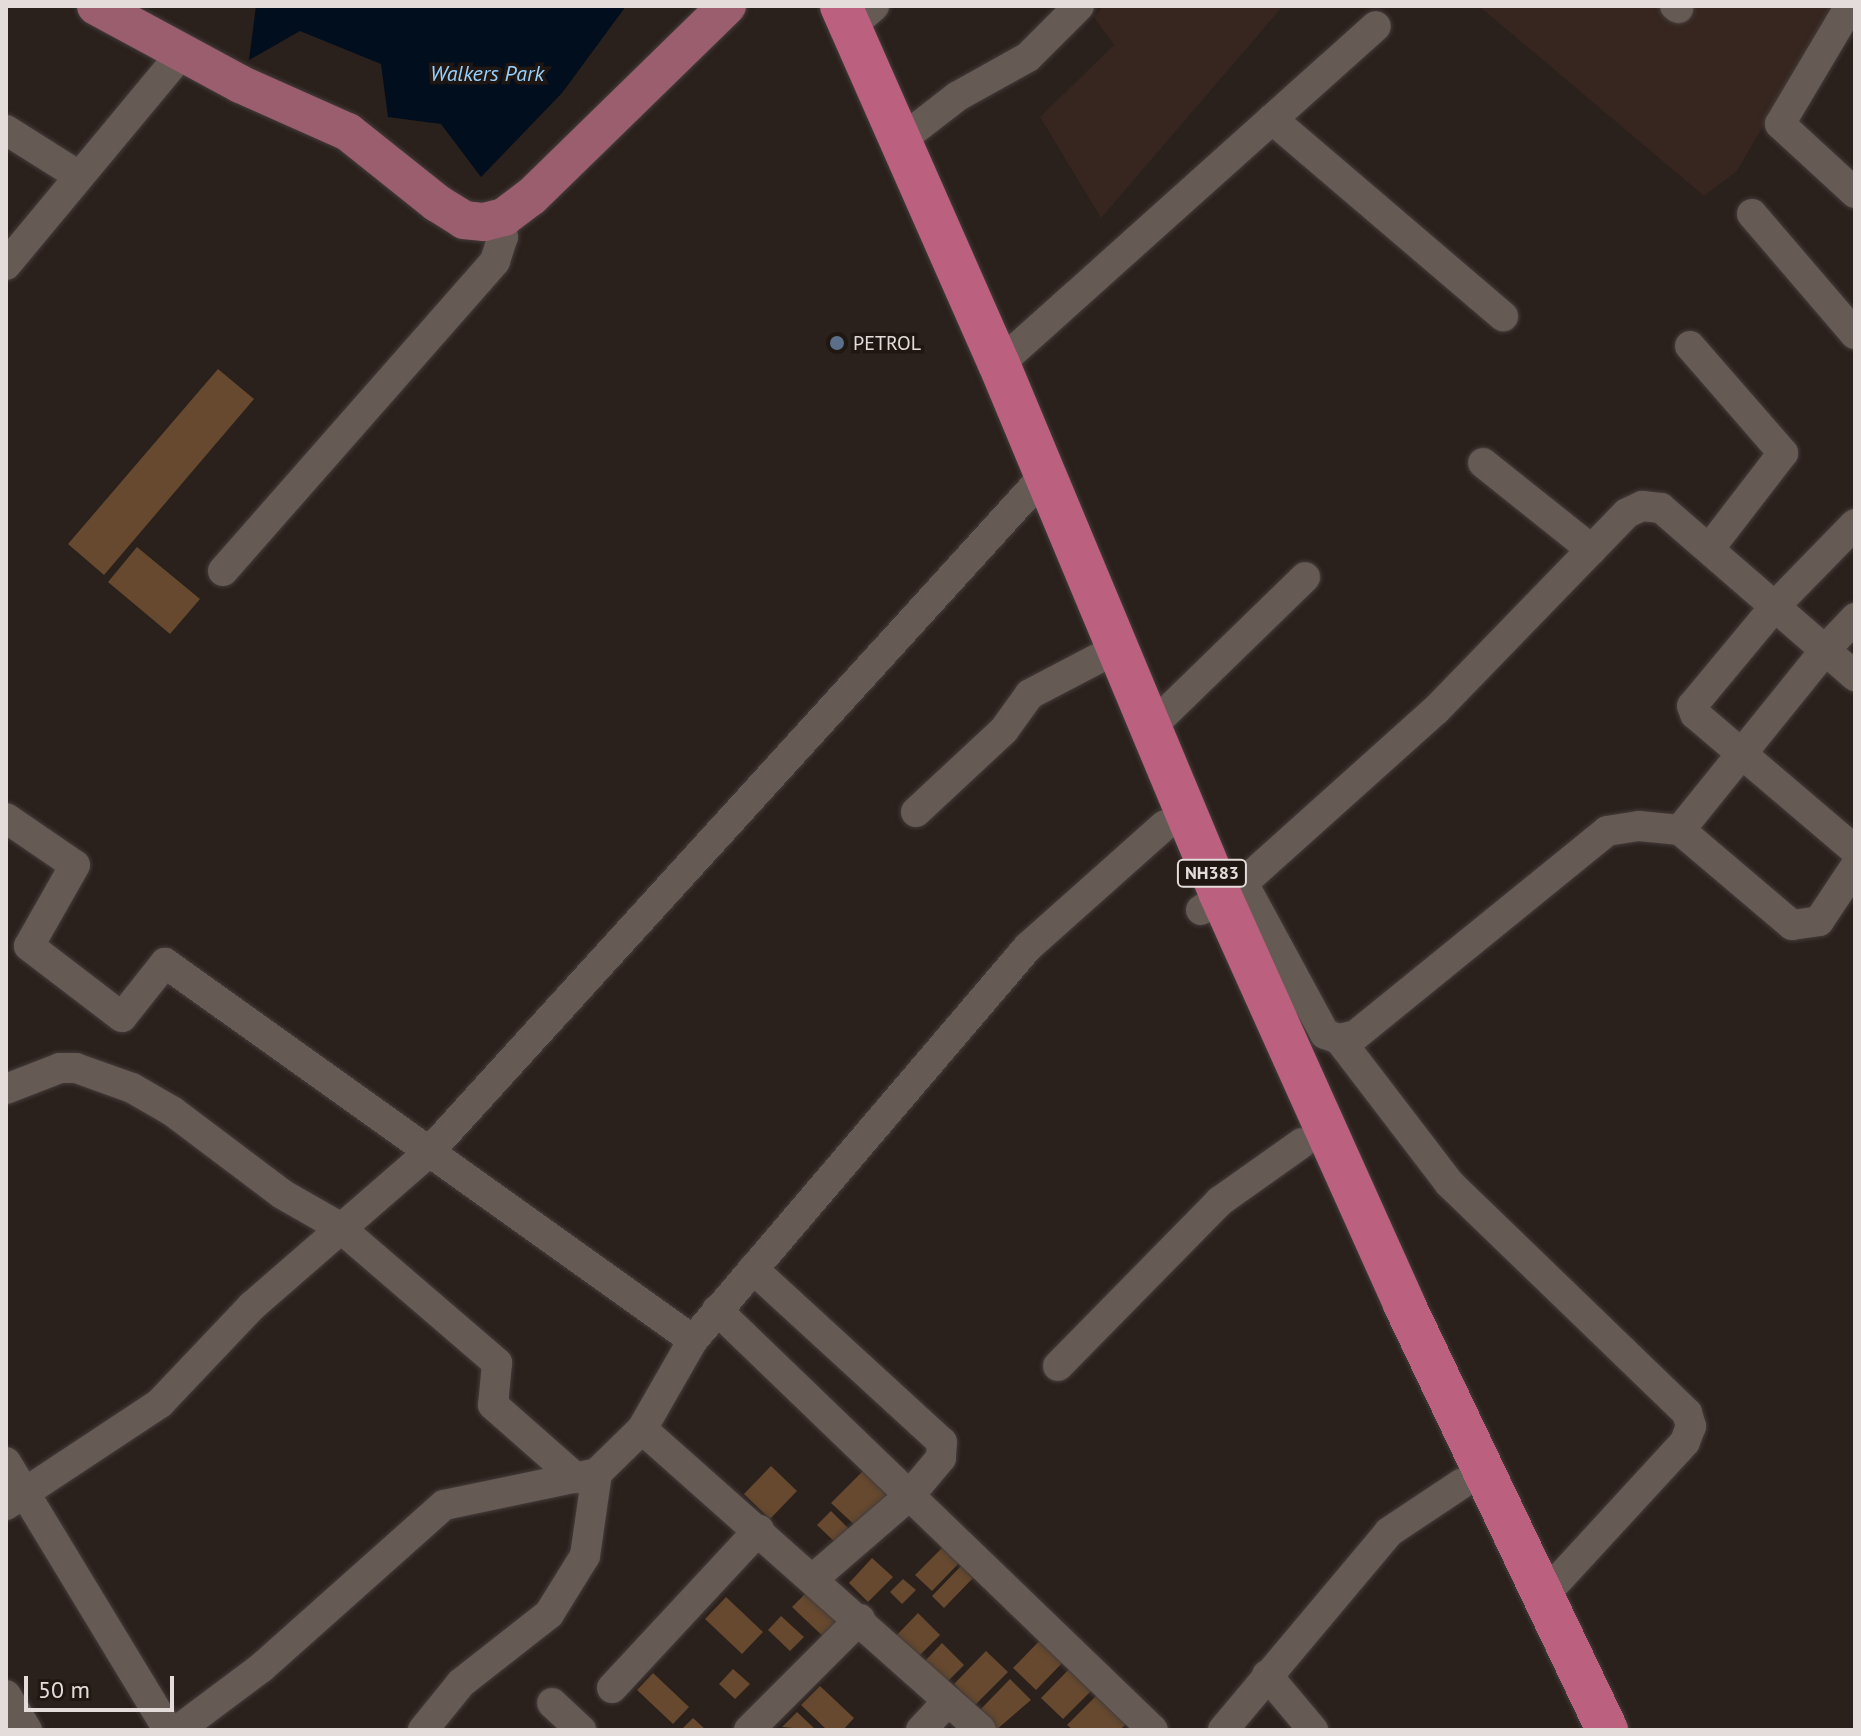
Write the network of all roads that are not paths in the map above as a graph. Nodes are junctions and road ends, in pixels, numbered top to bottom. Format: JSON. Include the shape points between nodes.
{"nodes":[{"id":1,"x":96,"y":6,"type":"edge"},
{"id":2,"x":727,"y":6,"type":"edge"},
{"id":3,"x":811,"y":6,"type":"edge"},
{"id":4,"x":1079,"y":6,"type":"edge"},
{"id":5,"x":1850,"y":6,"type":"edge"},
{"id":6,"x":855,"y":13,"type":"edge"},
{"id":7,"x":147,"y":18,"type":"edge"},
{"id":8,"x":1376,"y":26,"type":"dead end"},
{"id":9,"x":182,"y":53,"type":"junction"},
{"id":10,"x":1272,"y":119,"type":"junction"},
{"id":11,"x":6,"y":130,"type":"edge"},
{"id":12,"x":901,"y":140,"type":"junction"},
{"id":13,"x":79,"y":176,"type":"junction"},
{"id":14,"x":1855,"y":193,"type":"edge"},
{"id":15,"x":1752,"y":214,"type":"dead end"},
{"id":16,"x":499,"y":218,"type":"junction"},
{"id":17,"x":6,"y":265,"type":"edge"},
{"id":18,"x":1503,"y":316,"type":"dead end"},
{"id":19,"x":1855,"y":334,"type":"edge"},
{"id":20,"x":1690,"y":346,"type":"dead end"},
{"id":21,"x":999,"y":364,"type":"junction"},
{"id":22,"x":1483,"y":463,"type":"dead end"},
{"id":23,"x":1035,"y":485,"type":"junction"},
{"id":24,"x":1855,"y":524,"type":"edge"},
{"id":25,"x":1709,"y":549,"type":"junction"},
{"id":26,"x":1592,"y":550,"type":"junction"},
{"id":27,"x":223,"y":571,"type":"dead end"},
{"id":28,"x":1305,"y":577,"type":"dead end"},
{"id":29,"x":1776,"y":605,"type":"junction"},
{"id":30,"x":1855,"y":618,"type":"edge"},
{"id":31,"x":1825,"y":650,"type":"junction"},
{"id":32,"x":1097,"y":659,"type":"junction"},
{"id":33,"x":1855,"y":676,"type":"edge"},
{"id":34,"x":1151,"y":727,"type":"junction"},
{"id":35,"x":1741,"y":753,"type":"junction"},
{"id":36,"x":916,"y":812,"type":"dead end"},
{"id":37,"x":6,"y":818,"type":"edge"},
{"id":38,"x":1165,"y":825,"type":"junction"},
{"id":39,"x":1680,"y":830,"type":"junction"},
{"id":40,"x":1855,"y":850,"type":"edge"},
{"id":41,"x":1855,"y":867,"type":"edge"},
{"id":42,"x":1221,"y":895,"type":"junction"},
{"id":43,"x":1339,"y":1039,"type":"junction"},
{"id":44,"x":6,"y":1089,"type":"edge"},
{"id":45,"x":1302,"y":1143,"type":"junction"},
{"id":46,"x":429,"y":1152,"type":"junction"},
{"id":47,"x":338,"y":1226,"type":"junction"},
{"id":48,"x":753,"y":1269,"type":"junction"},
{"id":49,"x":717,"y":1310,"type":"junction"},
{"id":50,"x":693,"y":1340,"type":"junction"},
{"id":51,"x":1058,"y":1366,"type":"dead end"},
{"id":52,"x":642,"y":1429,"type":"junction"},
{"id":53,"x":1452,"y":1435,"type":"junction"},
{"id":54,"x":6,"y":1462,"type":"edge"},
{"id":55,"x":586,"y":1475,"type":"junction"},
{"id":56,"x":1461,"y":1484,"type":"junction"},
{"id":57,"x":909,"y":1496,"type":"junction"},
{"id":58,"x":16,"y":1498,"type":"edge"},
{"id":59,"x":759,"y":1530,"type":"junction"},
{"id":60,"x":814,"y":1578,"type":"junction"},
{"id":61,"x":1545,"y":1594,"type":"junction"},
{"id":62,"x":860,"y":1619,"type":"junction"},
{"id":63,"x":1267,"y":1675,"type":"junction"},
{"id":64,"x":612,"y":1688,"type":"dead end"},
{"id":65,"x":6,"y":1695,"type":"edge"},
{"id":66,"x":948,"y":1701,"type":"junction"},
{"id":67,"x":552,"y":1703,"type":"dead end"},
{"id":68,"x":27,"y":1730,"type":"edge"},
{"id":69,"x":168,"y":1730,"type":"edge"},
{"id":70,"x":178,"y":1730,"type":"edge"},
{"id":71,"x":423,"y":1730,"type":"edge"},
{"id":72,"x":581,"y":1730,"type":"edge"},
{"id":73,"x":749,"y":1730,"type":"edge"},
{"id":74,"x":921,"y":1730,"type":"edge"},
{"id":75,"x":981,"y":1730,"type":"edge"},
{"id":76,"x":1153,"y":1730,"type":"edge"},
{"id":77,"x":1223,"y":1730,"type":"edge"},
{"id":78,"x":1313,"y":1730,"type":"edge"},
{"id":79,"x":1575,"y":1730,"type":"edge"},
{"id":80,"x":1607,"y":1730,"type":"edge"}],
"edges":[{"from":1,"to":7,"type":"main road"},
{"from":2,"to":16,"type":"main road","via":[[531,197]]},
{"from":3,"to":23,"type":"highway","number":"NH383"},
{"from":4,"to":12,"type":"street","via":[[1028,57],[958,96]]},
{"from":5,"to":14,"type":"street","via":[[1780,124]]},
{"from":6,"to":12,"type":"highway","number":"NH383"},
{"from":7,"to":9,"type":"main road"},
{"from":8,"to":10,"type":"street"},
{"from":9,"to":13,"type":"street"},
{"from":9,"to":16,"type":"main road","via":[[348,132],[464,220]]},
{"from":10,"to":18,"type":"street"},
{"from":10,"to":21,"type":"street"},
{"from":11,"to":13,"type":"street"},
{"from":12,"to":21,"type":"highway","number":"NH383"},
{"from":13,"to":17,"type":"street"},
{"from":15,"to":19,"type":"street"},
{"from":16,"to":27,"type":"street","via":[[503,237],[495,261]]},
{"from":20,"to":25,"type":"street","via":[[1783,453]]},
{"from":21,"to":23,"type":"highway","number":"NH383"},
{"from":22,"to":26,"type":"street"},
{"from":23,"to":32,"type":"highway","number":"NH383"},
{"from":23,"to":34,"type":"highway","number":"NH383"},
{"from":23,"to":46,"type":"street"},
{"from":24,"to":29,"type":"street"},
{"from":25,"to":26,"type":"street","via":[[1661,508],[1642,506],[1627,513]]},
{"from":25,"to":29,"type":"street"},
{"from":26,"to":42,"type":"street","via":[[1436,710]]},
{"from":28,"to":34,"type":"street"},
{"from":29,"to":31,"type":"street"},
{"from":29,"to":35,"type":"street","via":[[1692,706]]},
{"from":30,"to":31,"type":"street"},
{"from":31,"to":33,"type":"street"},
{"from":31,"to":35,"type":"street"},
{"from":32,"to":36,"type":"street","via":[[1030,694],[1004,730]]},
{"from":32,"to":38,"type":"highway","number":"NH383"},
{"from":34,"to":42,"type":"highway","number":"NH383"},
{"from":35,"to":39,"type":"street"},
{"from":35,"to":40,"type":"street"},
{"from":37,"to":46,"type":"street","via":[[75,865],[29,946],[122,1017],[165,963]]},
{"from":38,"to":42,"type":"highway","number":"NH383"},
{"from":38,"to":48,"type":"street","via":[[1028,947]]},
{"from":39,"to":41,"type":"street","via":[[1792,925],[1819,921]]},
{"from":39,"to":43,"type":"street","via":[[1639,826],[1607,831],[1356,1035]]},
{"from":42,"to":43,"type":"street","via":[[1325,1034]]},
{"from":42,"to":45,"type":"highway","number":"NH383"},
{"from":42,"to":53,"type":"highway","number":"NH383"},
{"from":43,"to":61,"type":"street","via":[[1449,1183],[1687,1413],[1691,1426],[1685,1442]]},
{"from":44,"to":47,"type":"street","via":[[60,1068],[95,1072],[172,1111],[282,1194]]},
{"from":45,"to":51,"type":"street","via":[[1220,1201]]},
{"from":45,"to":53,"type":"highway","number":"NH383"},
{"from":46,"to":47,"type":"street"},
{"from":46,"to":50,"type":"street"},
{"from":47,"to":55,"type":"street","via":[[497,1363],[493,1405]]},
{"from":47,"to":58,"type":"street","via":[[160,1403]]},
{"from":48,"to":49,"type":"street"},
{"from":48,"to":57,"type":"street","via":[[942,1442],[941,1458]]},
{"from":49,"to":50,"type":"street"},
{"from":49,"to":57,"type":"street"},
{"from":50,"to":52,"type":"street"},
{"from":52,"to":55,"type":"street"},
{"from":52,"to":59,"type":"street"},
{"from":53,"to":56,"type":"highway","number":"NH383"},
{"from":53,"to":61,"type":"highway","number":"NH383"},
{"from":54,"to":58,"type":"street"},
{"from":55,"to":70,"type":"street","via":[[444,1505],[261,1668]]},
{"from":55,"to":71,"type":"street","via":[[585,1556],[556,1604],[524,1636],[461,1683]]},
{"from":56,"to":63,"type":"street","via":[[1389,1532]]},
{"from":56,"to":79,"type":"highway","number":"NH383"},
{"from":57,"to":60,"type":"street"},
{"from":57,"to":76,"type":"street"},
{"from":58,"to":69,"type":"street"},
{"from":59,"to":60,"type":"street"},
{"from":59,"to":64,"type":"street"},
{"from":60,"to":62,"type":"street"},
{"from":61,"to":80,"type":"highway","number":"NH383"},
{"from":62,"to":66,"type":"street"},
{"from":62,"to":73,"type":"street"},
{"from":63,"to":77,"type":"street"},
{"from":63,"to":78,"type":"street"},
{"from":65,"to":68,"type":"street"},
{"from":66,"to":74,"type":"street"},
{"from":66,"to":75,"type":"street"},
{"from":67,"to":72,"type":"street"}]}
